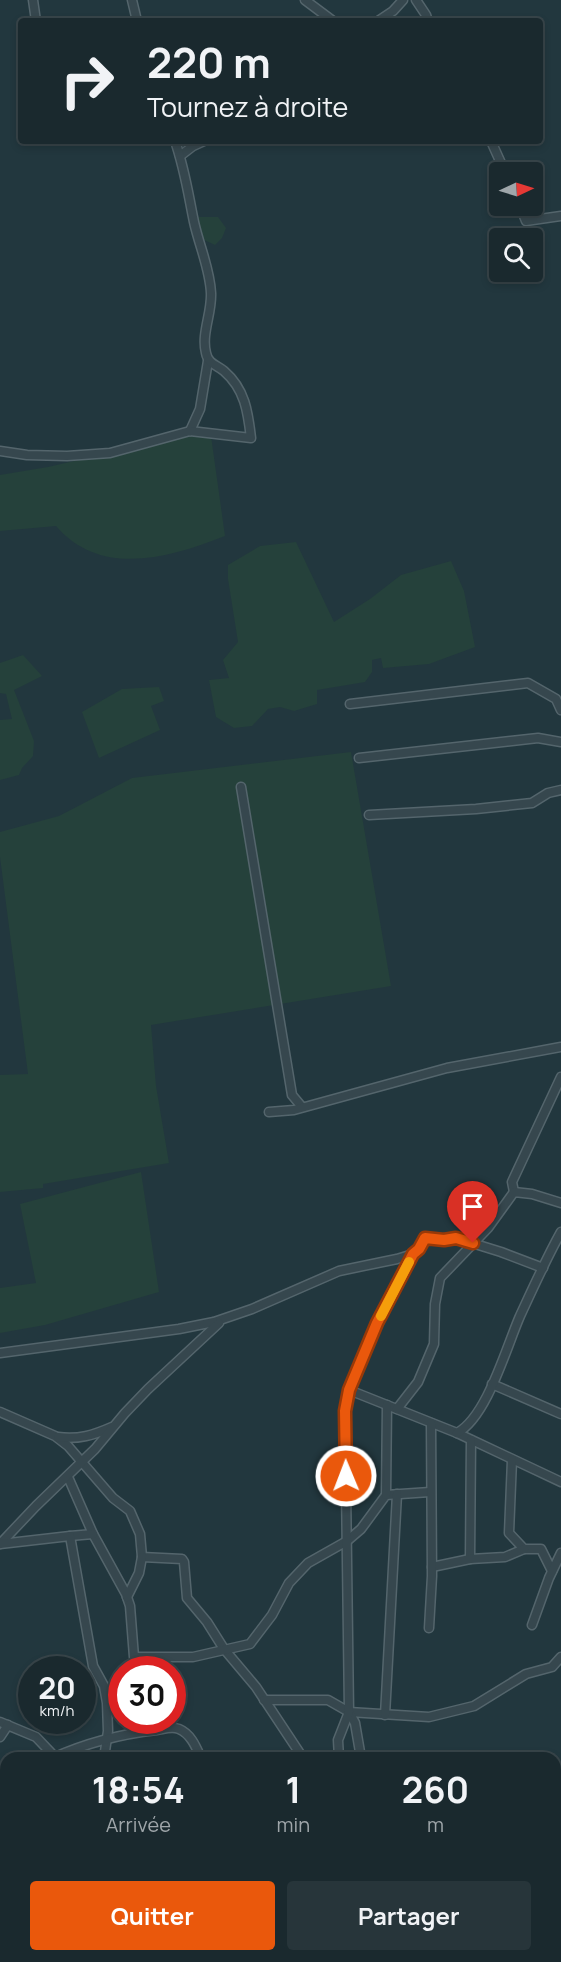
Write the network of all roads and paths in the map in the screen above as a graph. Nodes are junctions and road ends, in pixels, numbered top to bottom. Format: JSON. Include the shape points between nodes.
{"nodes":[{"id":1,"x":33,"y":0,"type":"edge"},
{"id":2,"x":132,"y":0,"type":"edge"},
{"id":3,"x":305,"y":0,"type":"edge"},
{"id":4,"x":403,"y":0,"type":"edge"},
{"id":5,"x":416,"y":0,"type":"edge"},
{"id":6,"x":36,"y":18,"type":"edge"},
{"id":7,"x":136,"y":18,"type":"edge"},
{"id":8,"x":329,"y":18,"type":"edge"},
{"id":9,"x":382,"y":18,"type":"edge"},
{"id":10,"x":427,"y":18,"type":"edge"},
{"id":11,"x":176,"y":144,"type":"edge"},
{"id":12,"x":197,"y":144,"type":"edge"},
{"id":13,"x":491,"y":144,"type":"edge"},
{"id":14,"x":180,"y":156,"type":"junction"},
{"id":15,"x":500,"y":162,"type":"edge"},
{"id":16,"x":524,"y":216,"type":"edge"},
{"id":17,"x":561,"y":216,"type":"edge"},
{"id":18,"x":208,"y":361,"type":"junction"},
{"id":19,"x":190,"y":431,"type":"junction"},
{"id":20,"x":0,"y":451,"type":"edge"},
{"id":21,"x":350,"y":704,"type":"dead end"},
{"id":22,"x":561,"y":710,"type":"edge"},
{"id":23,"x":561,"y":742,"type":"edge"},
{"id":24,"x":359,"y":758,"type":"dead end"},
{"id":25,"x":241,"y":787,"type":"dead end"},
{"id":26,"x":561,"y":790,"type":"edge"},
{"id":27,"x":369,"y":814,"type":"dead end"},
{"id":28,"x":561,"y":1047,"type":"edge"},
{"id":29,"x":561,"y":1077,"type":"edge"},
{"id":30,"x":302,"y":1107,"type":"junction"},
{"id":31,"x":269,"y":1112,"type":"dead end"},
{"id":32,"x":514,"y":1192,"type":"junction"},
{"id":33,"x":561,"y":1203,"type":"edge"},
{"id":34,"x":561,"y":1232,"type":"edge"},
{"id":35,"x":473,"y":1243,"type":"junction"},
{"id":36,"x":413,"y":1254,"type":"junction"},
{"id":37,"x":543,"y":1269,"type":"junction"},
{"id":38,"x":222,"y":1320,"type":"junction"},
{"id":39,"x":0,"y":1353,"type":"edge"},
{"id":40,"x":492,"y":1384,"type":"junction"},
{"id":41,"x":349,"y":1390,"type":"junction"},
{"id":42,"x":387,"y":1404,"type":"junction"},
{"id":43,"x":397,"y":1409,"type":"junction"},
{"id":44,"x":0,"y":1412,"type":"edge"},
{"id":45,"x":561,"y":1414,"type":"edge"},
{"id":46,"x":431,"y":1423,"type":"junction"},
{"id":47,"x":113,"y":1426,"type":"junction"},
{"id":48,"x":457,"y":1433,"type":"junction"},
{"id":49,"x":55,"y":1436,"type":"junction"},
{"id":50,"x":471,"y":1440,"type":"junction"},
{"id":51,"x":512,"y":1460,"type":"junction"},
{"id":52,"x":83,"y":1461,"type":"junction"},
{"id":53,"x":68,"y":1477,"type":"junction"},
{"id":54,"x":561,"y":1482,"type":"edge"},
{"id":55,"x":430,"y":1492,"type":"junction"},
{"id":56,"x":397,"y":1494,"type":"junction"},
{"id":57,"x":386,"y":1495,"type":"junction"},
{"id":58,"x":93,"y":1534,"type":"junction"},
{"id":59,"x":70,"y":1536,"type":"junction"},
{"id":60,"x":347,"y":1541,"type":"junction"},
{"id":61,"x":0,"y":1544,"type":"edge"},
{"id":62,"x":524,"y":1549,"type":"junction"},
{"id":63,"x":561,"y":1552,"type":"edge"},
{"id":64,"x":142,"y":1557,"type":"junction"},
{"id":65,"x":470,"y":1559,"type":"junction"},
{"id":66,"x":432,"y":1567,"type":"junction"},
{"id":67,"x":552,"y":1572,"type":"junction"},
{"id":68,"x":127,"y":1597,"type":"junction"},
{"id":69,"x":532,"y":1625,"type":"dead end"},
{"id":70,"x":429,"y":1628,"type":"dead end"},
{"id":71,"x":224,"y":1648,"type":"junction"},
{"id":72,"x":561,"y":1657,"type":"edge"},
{"id":73,"x":556,"y":1667,"type":"edge"},
{"id":74,"x":264,"y":1700,"type":"junction"},
{"id":75,"x":349,"y":1712,"type":"junction"},
{"id":76,"x":385,"y":1715,"type":"junction"},
{"id":77,"x":4,"y":1723,"type":"edge"},
{"id":78,"x":0,"y":1737,"type":"edge"},
{"id":79,"x":108,"y":1739,"type":"junction"},
{"id":80,"x":50,"y":1752,"type":"edge"},
{"id":81,"x":65,"y":1752,"type":"edge"},
{"id":82,"x":105,"y":1752,"type":"edge"},
{"id":83,"x":198,"y":1752,"type":"edge"},
{"id":84,"x":299,"y":1752,"type":"edge"},
{"id":85,"x":339,"y":1752,"type":"edge"},
{"id":86,"x":361,"y":1752,"type":"edge"}],
"edges":[{"from":1,"to":6,"type":"street"},
{"from":2,"to":7,"type":"street"},
{"from":3,"to":8,"type":"street"},
{"from":4,"to":9,"type":"street"},
{"from":5,"to":10,"type":"street"},
{"from":11,"to":14,"type":"street"},
{"from":12,"to":14,"type":"street"},
{"from":13,"to":15,"type":"street"},
{"from":14,"to":18,"type":"street","via":[[211,294],[205,345]]},
{"from":16,"to":17,"type":"street","via":[[526,221]]},
{"from":18,"to":19,"type":"street","via":[[200,409]]},
{"from":18,"to":19,"type":"street","via":[[223,370],[242,394],[251,438]]},
{"from":19,"to":20,"type":"street","via":[[110,453],[67,456]]},
{"from":21,"to":22,"type":"street","via":[[528,682],[556,699]]},
{"from":23,"to":24,"type":"street","via":[[538,738]]},
{"from":25,"to":30,"type":"street","via":[[292,1095]]},
{"from":26,"to":27,"type":"street","via":[[532,803]]},
{"from":28,"to":30,"type":"street","via":[[447,1068]]},
{"from":29,"to":32,"type":"street","via":[[512,1182]]},
{"from":30,"to":31,"type":"street"},
{"from":32,"to":33,"type":"street"},
{"from":32,"to":35,"type":"street"},
{"from":34,"to":37,"type":"street"},
{"from":35,"to":36,"type":"street","via":[[456,1238],[425,1238]]},
{"from":35,"to":37,"type":"street"},
{"from":35,"to":43,"type":"street","via":[[440,1278],[434,1344],[418,1382]]},
{"from":36,"to":38,"type":"street","via":[[339,1271]]},
{"from":36,"to":41,"type":"street","via":[[377,1323]]},
{"from":37,"to":40,"type":"street"},
{"from":38,"to":39,"type":"street"},
{"from":38,"to":47,"type":"street"},
{"from":40,"to":45,"type":"street"},
{"from":40,"to":48,"type":"street","via":[[473,1420]]},
{"from":41,"to":42,"type":"street"},
{"from":41,"to":60,"type":"street","via":[[345,1411]]},
{"from":42,"to":43,"type":"street"},
{"from":42,"to":57,"type":"street"},
{"from":43,"to":46,"type":"street"},
{"from":44,"to":49,"type":"street"},
{"from":46,"to":48,"type":"street"},
{"from":46,"to":55,"type":"street"},
{"from":47,"to":49,"type":"street","via":[[82,1437]]},
{"from":47,"to":52,"type":"street"},
{"from":48,"to":50,"type":"street"},
{"from":49,"to":52,"type":"street"},
{"from":50,"to":51,"type":"street"},
{"from":50,"to":65,"type":"street"},
{"from":51,"to":54,"type":"street"},
{"from":51,"to":62,"type":"street","via":[[509,1533]]},
{"from":52,"to":53,"type":"street"},
{"from":52,"to":64,"type":"street","via":[[113,1498],[130,1511],[140,1534]]},
{"from":53,"to":58,"type":"street"},
{"from":53,"to":61,"type":"street"},
{"from":55,"to":56,"type":"street"},
{"from":55,"to":66,"type":"street"},
{"from":56,"to":57,"type":"street"},
{"from":56,"to":76,"type":"street"},
{"from":57,"to":60,"type":"street"},
{"from":58,"to":59,"type":"street"},
{"from":58,"to":68,"type":"street"},
{"from":59,"to":61,"type":"street"},
{"from":59,"to":79,"type":"street","via":[[93,1666],[104,1686]]},
{"from":60,"to":71,"type":"street","via":[[308,1563],[288,1583],[272,1615],[250,1644]]},
{"from":60,"to":75,"type":"street"},
{"from":62,"to":65,"type":"street","via":[[505,1557]]},
{"from":62,"to":67,"type":"street","via":[[541,1549]]},
{"from":63,"to":67,"type":"street"},
{"from":64,"to":68,"type":"street","via":[[139,1574]]},
{"from":64,"to":71,"type":"street","via":[[182,1559],[185,1596]]},
{"from":65,"to":66,"type":"street"},
{"from":66,"to":70,"type":"street"},
{"from":67,"to":69,"type":"street"},
{"from":68,"to":71,"type":"street","via":[[134,1657],[193,1657]]},
{"from":71,"to":74,"type":"street"},
{"from":72,"to":73,"type":"street"},
{"from":73,"to":76,"type":"street","via":[[526,1674],[474,1706],[429,1717]]},
{"from":74,"to":75,"type":"street","via":[[328,1700]]},
{"from":74,"to":84,"type":"street"},
{"from":75,"to":76,"type":"street"},
{"from":75,"to":85,"type":"street","via":[[338,1740]]},
{"from":75,"to":86,"type":"street"},
{"from":77,"to":78,"type":"street"},
{"from":77,"to":80,"type":"street","via":[[36,1737]]},
{"from":79,"to":81,"type":"street"},
{"from":79,"to":82,"type":"street"},
{"from":79,"to":83,"type":"street","via":[[177,1728],[186,1732]]}]}
